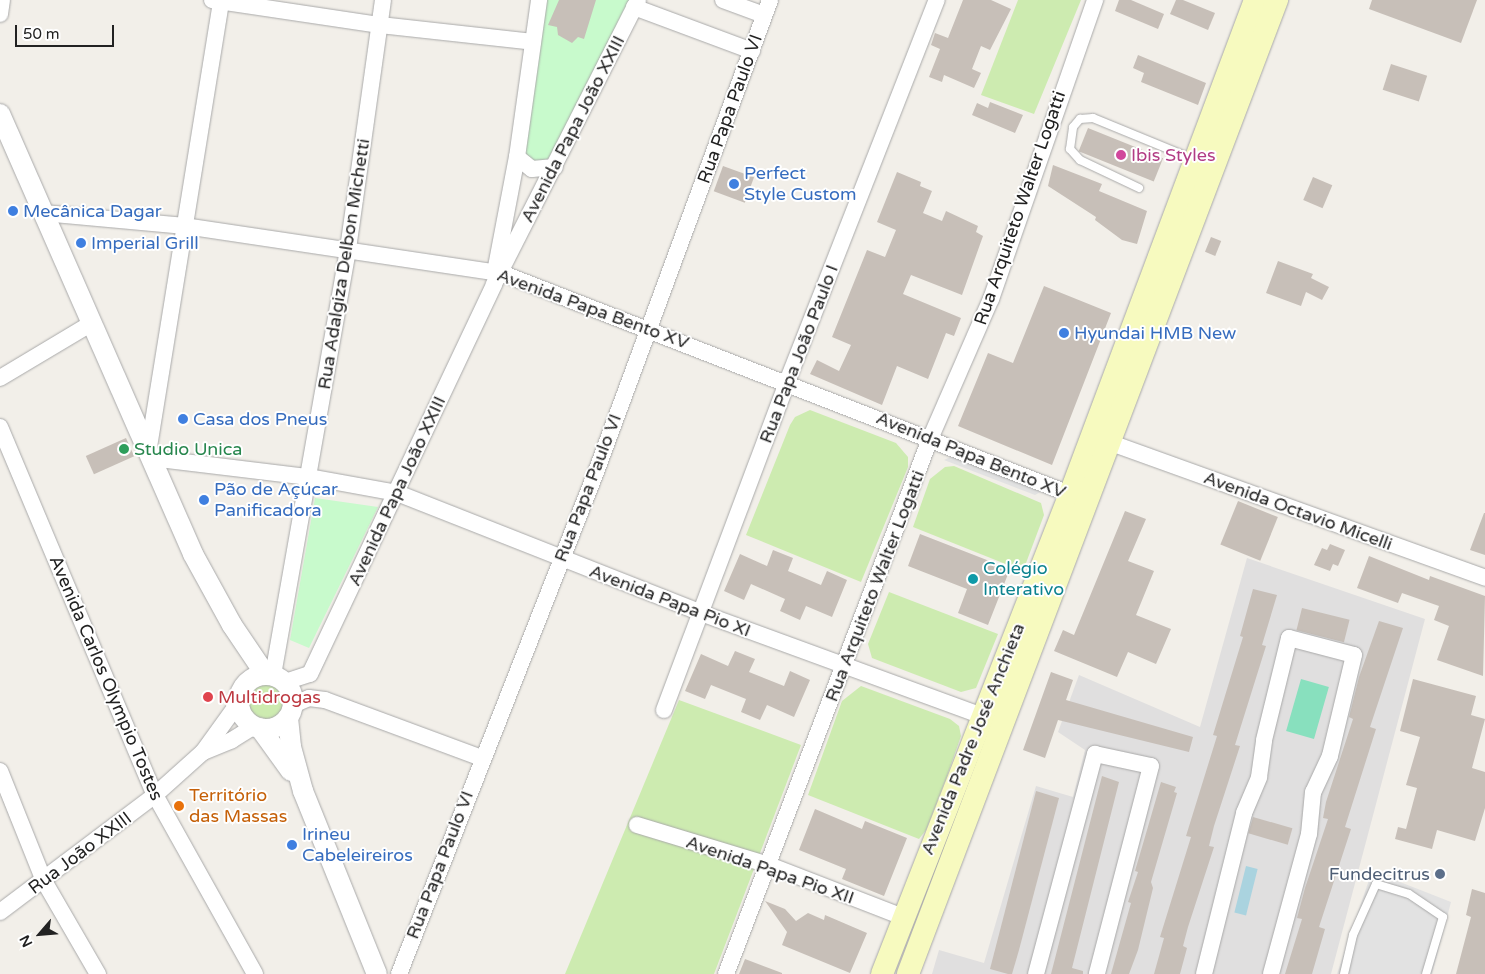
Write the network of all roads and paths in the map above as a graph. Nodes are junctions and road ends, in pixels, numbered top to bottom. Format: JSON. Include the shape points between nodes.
{"nodes":[{"id":1,"x":2,"y":0,"type":"edge"},
{"id":2,"x":218,"y":0,"type":"edge"},
{"id":3,"x":383,"y":0,"type":"edge"},
{"id":4,"x":539,"y":0,"type":"edge"},
{"id":5,"x":723,"y":0,"type":"edge"},
{"id":6,"x":770,"y":0,"type":"edge"},
{"id":7,"x":937,"y":0,"type":"edge"},
{"id":8,"x":1094,"y":0,"type":"edge"},
{"id":9,"x":1268,"y":1,"type":"edge"},
{"id":10,"x":636,"y":3,"type":"edge"},
{"id":11,"x":0,"y":14,"type":"edge"},
{"id":12,"x":764,"y":16,"type":"junction"},
{"id":13,"x":380,"y":25,"type":"junction"},
{"id":14,"x":533,"y":42,"type":"junction"},
{"id":15,"x":752,"y":51,"type":"junction"},
{"id":16,"x":0,"y":114,"type":"edge"},
{"id":17,"x":517,"y":157,"type":"junction"},
{"id":18,"x":1195,"y":159,"type":"junction"},
{"id":19,"x":555,"y":166,"type":"junction"},
{"id":20,"x":1139,"y":188,"type":"dead end"},
{"id":21,"x":43,"y":213,"type":"junction"},
{"id":22,"x":185,"y":226,"type":"junction"},
{"id":23,"x":348,"y":249,"type":"junction"},
{"id":24,"x":497,"y":276,"type":"junction"},
{"id":25,"x":92,"y":323,"type":"junction"},
{"id":26,"x":647,"y":328,"type":"junction"},
{"id":27,"x":0,"y":378,"type":"edge"},
{"id":28,"x":787,"y":382,"type":"junction"},
{"id":29,"x":0,"y":427,"type":"edge"},
{"id":30,"x":930,"y":439,"type":"junction"},
{"id":31,"x":1110,"y":443,"type":"junction"},
{"id":32,"x":149,"y":456,"type":"junction"},
{"id":33,"x":309,"y":477,"type":"junction"},
{"id":34,"x":397,"y":493,"type":"junction"},
{"id":35,"x":1079,"y":498,"type":"junction"},
{"id":36,"x":561,"y":559,"type":"junction"},
{"id":37,"x":1485,"y":578,"type":"edge"},
{"id":38,"x":700,"y":613,"type":"junction"},
{"id":39,"x":232,"y":625,"type":"junction"},
{"id":40,"x":844,"y":666,"type":"junction"},
{"id":41,"x":274,"y":677,"type":"junction"},
{"id":42,"x":241,"y":695,"type":"junction"},
{"id":43,"x":664,"y":710,"type":"dead end"},
{"id":44,"x":291,"y":712,"type":"junction"},
{"id":45,"x":982,"y":716,"type":"junction"},
{"id":46,"x":257,"y":727,"type":"junction"},
{"id":47,"x":203,"y":752,"type":"junction"},
{"id":48,"x":482,"y":758,"type":"junction"},
{"id":49,"x":0,"y":771,"type":"edge"},
{"id":50,"x":303,"y":791,"type":"junction"},
{"id":51,"x":155,"y":795,"type":"junction"},
{"id":52,"x":637,"y":825,"type":"dead end"},
{"id":53,"x":769,"y":865,"type":"junction"},
{"id":54,"x":44,"y":881,"type":"junction"},
{"id":55,"x":0,"y":912,"type":"edge"},
{"id":56,"x":902,"y":918,"type":"junction"},
{"id":57,"x":98,"y":974,"type":"edge"},
{"id":58,"x":255,"y":974,"type":"edge"},
{"id":59,"x":377,"y":974,"type":"edge"},
{"id":60,"x":399,"y":974,"type":"edge"},
{"id":61,"x":726,"y":974,"type":"edge"},
{"id":62,"x":882,"y":974,"type":"edge"},
{"id":63,"x":908,"y":974,"type":"edge"},
{"id":64,"x":1036,"y":974,"type":"edge"},
{"id":65,"x":1097,"y":974,"type":"edge"},
{"id":66,"x":1204,"y":974,"type":"edge"},
{"id":67,"x":1271,"y":974,"type":"edge"},
{"id":68,"x":1344,"y":974,"type":"edge"},
{"id":69,"x":1426,"y":974,"type":"edge"}],
"edges":[{"from":1,"to":11,"type":"street"},
{"from":2,"to":13,"type":"street"},
{"from":2,"to":22,"type":"street"},
{"from":3,"to":13,"type":"street","name":"Rua Adalgiza Delbon Michetti"},
{"from":4,"to":14,"type":"street"},
{"from":5,"to":12,"type":"street"},
{"from":6,"to":12,"type":"street","name":"Rua Papa Paulo VI"},
{"from":7,"to":28,"type":"street","name":"Rua Papa João Paulo I"},
{"from":8,"to":30,"type":"street","name":"Rua Arquiteto Walter Logatti","via":[[990,299]]},
{"from":9,"to":18,"type":"main road","name":"Avenida Padre José Anchieta"},
{"from":9,"to":31,"type":"main road","name":"Avenida Padre José Anchieta"},
{"from":10,"to":15,"type":"street"},
{"from":10,"to":19,"type":"street","name":"Avenida Papa João XXIII"},
{"from":12,"to":15,"type":"street","name":"Rua Papa Paulo VI"},
{"from":13,"to":14,"type":"street"},
{"from":13,"to":23,"type":"street","name":"Rua Adalgiza Delbon Michetti"},
{"from":14,"to":17,"type":"street"},
{"from":15,"to":26,"type":"street","name":"Rua Papa Paulo VI"},
{"from":16,"to":21,"type":"street"},
{"from":17,"to":19,"type":"street","via":[[532,168]]},
{"from":17,"to":24,"type":"street"},
{"from":18,"to":20,"type":"lane","via":[[1093,118],[1080,119],[1073,127],[1069,142],[1075,155]]},
{"from":18,"to":35,"type":"main road","name":"Avenida Padre José Anchieta"},
{"from":19,"to":24,"type":"street","name":"Avenida Papa João XXIII"},
{"from":21,"to":22,"type":"street","name":"Avenida Papa Bento XV"},
{"from":21,"to":25,"type":"street"},
{"from":22,"to":23,"type":"street","name":"Avenida Papa Bento XV"},
{"from":22,"to":32,"type":"street"},
{"from":23,"to":24,"type":"street","name":"Avenida Papa Bento XV"},
{"from":23,"to":33,"type":"street","name":"Rua Adalgiza Delbon Michetti"},
{"from":24,"to":26,"type":"street","name":"Avenida Papa Bento XV"},
{"from":24,"to":34,"type":"street","name":"Avenida Papa João XXIII"},
{"from":25,"to":27,"type":"street"},
{"from":25,"to":32,"type":"street"},
{"from":26,"to":28,"type":"street","name":"Avenida Papa Bento XV"},
{"from":26,"to":36,"type":"street","name":"Rua Papa Paulo VI"},
{"from":28,"to":30,"type":"street","name":"Avenida Papa Bento XV"},
{"from":28,"to":38,"type":"street","name":"Rua Papa João Paulo I"},
{"from":29,"to":51,"type":"street","name":"Avenida Carlos Olympio Tostes"},
{"from":30,"to":35,"type":"street","name":"Avenida Papa Bento XV"},
{"from":30,"to":40,"type":"street","name":"Rua Arquiteto Walter Logatti"},
{"from":31,"to":35,"type":"main road","name":"Avenida Padre José Anchieta"},
{"from":31,"to":37,"type":"street","name":"Avenida Octavio Micelli"},
{"from":32,"to":33,"type":"street","name":"Avenida Papa Pio XI"},
{"from":32,"to":39,"type":"street","via":[[193,554]]},
{"from":33,"to":34,"type":"street","name":"Avenida Papa Pio XI"},
{"from":33,"to":41,"type":"street","name":"Rua Adalgiza Delbon Michetti"},
{"from":34,"to":36,"type":"street","name":"Avenida Papa Pio XI"},
{"from":34,"to":41,"type":"street","name":"Avenida Papa João XXIII","via":[[310,674]]},
{"from":35,"to":45,"type":"main road","name":"Avenida Padre José Anchieta"},
{"from":35,"to":63,"type":"main road","name":"Avenida Padre José Anchieta"},
{"from":36,"to":38,"type":"street","name":"Avenida Papa Pio XI"},
{"from":36,"to":48,"type":"street","name":"Rua Papa Paulo VI"},
{"from":38,"to":40,"type":"street","name":"Avenida Papa Pio XI"},
{"from":38,"to":43,"type":"street","name":"Rua Papa João Paulo I"},
{"from":39,"to":41,"type":"street"},
{"from":39,"to":42,"type":"street","via":[[242,673]]},
{"from":40,"to":45,"type":"street","name":"Avenida Papa Pio XI"},
{"from":40,"to":53,"type":"street","name":"Rua Arquiteto Walter Logatti"},
{"from":41,"to":42,"type":"street","via":[[248,681]]},
{"from":41,"to":44,"type":"street"},
{"from":42,"to":46,"type":"street","via":[[243,716]]},
{"from":42,"to":47,"type":"street","name":"Rua João XXIII"},
{"from":44,"to":46,"type":"street","via":[[276,727]]},
{"from":44,"to":48,"type":"street","via":[[309,698],[324,700]]},
{"from":44,"to":50,"type":"street","via":[[291,747]]},
{"from":45,"to":56,"type":"main road","name":"Avenida Padre José Anchieta"},
{"from":46,"to":47,"type":"street","name":"Rua João XXIII"},
{"from":46,"to":50,"type":"street","via":[[279,751]]},
{"from":47,"to":51,"type":"street","name":"Rua João XXIII"},
{"from":48,"to":60,"type":"street","name":"Rua Papa Paulo VI"},
{"from":49,"to":54,"type":"street"},
{"from":50,"to":59,"type":"street"},
{"from":51,"to":54,"type":"street","name":"Rua João XXIII"},
{"from":51,"to":58,"type":"street","name":"Avenida Carlos Olympio Tostes"},
{"from":52,"to":53,"type":"street","name":"Avenida Papa Pio XII"},
{"from":53,"to":56,"type":"street","name":"Avenida Papa Pio XII"},
{"from":53,"to":61,"type":"street","name":"Rua Arquiteto Walter Logatti"},
{"from":54,"to":55,"type":"street","name":"Rua João XXIII"},
{"from":54,"to":57,"type":"street"},
{"from":56,"to":62,"type":"main road","name":"Avenida Padre José Anchieta"},
{"from":64,"to":65,"type":"street","via":[[1095,754],[1151,766]]},
{"from":66,"to":67,"type":"street","via":[[1244,813],[1259,776],[1264,740],[1289,638],[1354,655],[1330,756],[1313,792],[1309,834]]},
{"from":68,"to":69,"type":"lane","via":[[1353,935],[1376,884],[1409,894],[1443,917]]}]}
